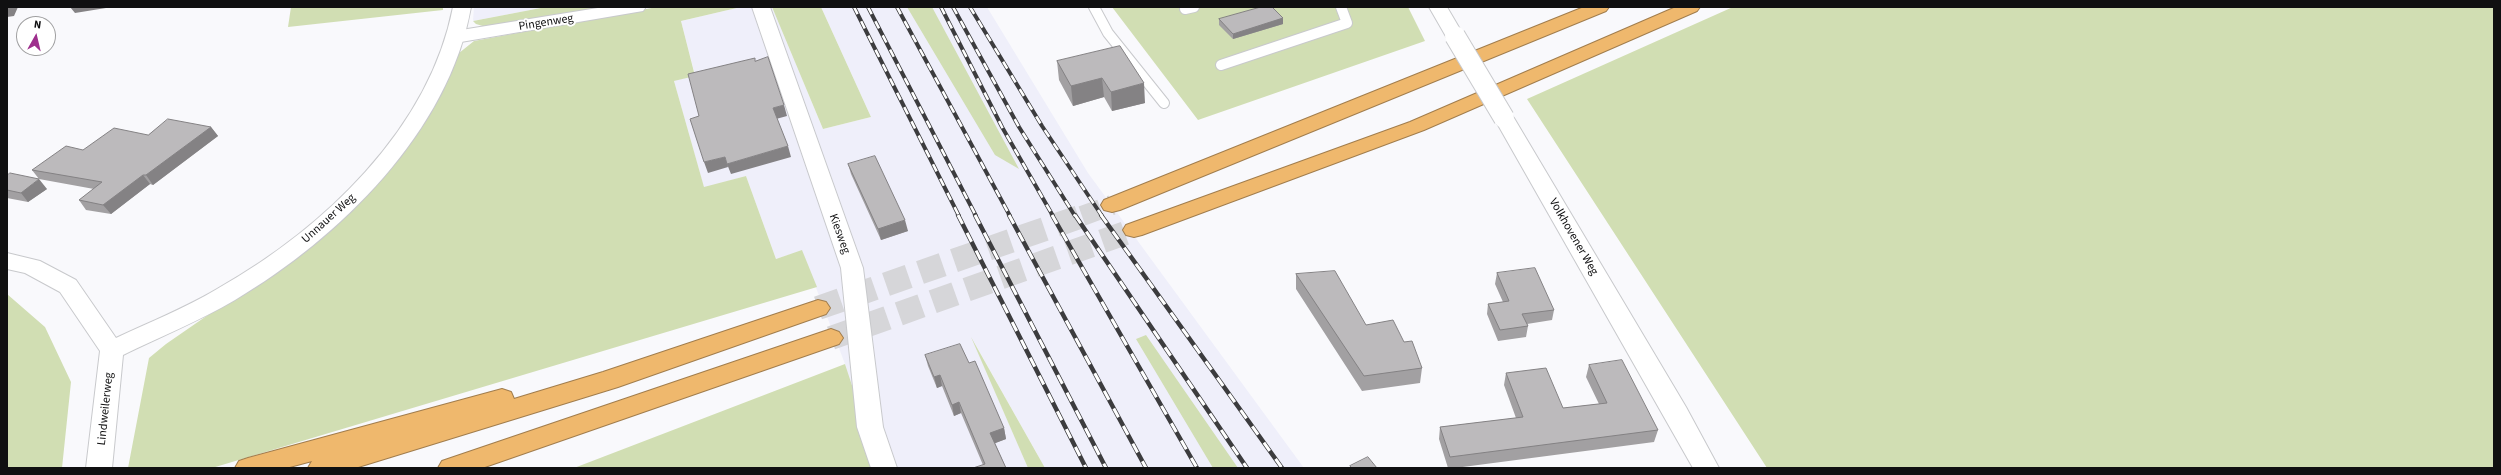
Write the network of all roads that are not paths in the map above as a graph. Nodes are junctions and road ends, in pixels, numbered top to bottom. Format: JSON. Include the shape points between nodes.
{"nodes":[{"id":1,"x":462,"y":7,"type":"edge"},
{"id":2,"x":637,"y":7,"type":"edge"},
{"id":3,"x":761,"y":7,"type":"edge"},
{"id":4,"x":1094,"y":7,"type":"edge"},
{"id":5,"x":1340,"y":7,"type":"edge"},
{"id":6,"x":1438,"y":7,"type":"edge"},
{"id":7,"x":1600,"y":7,"type":"edge"},
{"id":8,"x":1691,"y":7,"type":"edge"},
{"id":9,"x":455,"y":37,"type":"junction"},
{"id":10,"x":1221,"y":65,"type":"dead end"},
{"id":11,"x":1164,"y":103,"type":"dead end"},
{"id":12,"x":1112,"y":205,"type":"tunnel mouth"},
{"id":13,"x":1134,"y":230,"type":"tunnel mouth"},
{"id":14,"x":7,"y":261,"type":"edge"},
{"id":15,"x":818,"y":308,"type":"tunnel mouth"},
{"id":16,"x":831,"y":338,"type":"tunnel mouth"},
{"id":17,"x":112,"y":350,"type":"junction"},
{"id":18,"x":609,"y":380,"type":"junction"},
{"id":19,"x":489,"y":456,"type":"junction"},
{"id":20,"x":100,"y":466,"type":"edge"},
{"id":21,"x":248,"y":468,"type":"edge"},
{"id":22,"x":321,"y":468,"type":"edge"},
{"id":23,"x":451,"y":468,"type":"edge"},
{"id":24,"x":461,"y":468,"type":"edge"},
{"id":25,"x":884,"y":468,"type":"edge"},
{"id":26,"x":1706,"y":468,"type":"edge"}],
"edges":[{"from":1,"to":9,"type":"street","name":"Unnauer Weg"},
{"from":2,"to":9,"type":"street","name":"Pingenweg"},
{"from":3,"to":25,"type":"street","name":"Kiesweg","via":[[852,268],[870,427]]},
{"from":4,"to":11,"type":"lane","via":[[1108,33]]},
{"from":5,"to":10,"type":"lane","via":[[1347,23]]},
{"from":6,"to":26,"type":"street","name":"Volkhovener Weg","bridge":true,"via":[[1677,414]]},
{"from":7,"to":12,"type":"highway"},
{"from":8,"to":13,"type":"highway","via":[[1417,126]]},
{"from":9,"to":17,"type":"street","name":"Unnauer Weg","via":[[438,81],[414,123],[390,158],[348,204],[274,265],[225,295]]},
{"from":14,"to":17,"type":"street","via":[[32,267],[68,286]]},
{"from":15,"to":18,"type":"highway"},
{"from":16,"to":19,"type":"highway"},
{"from":17,"to":20,"type":"street","name":"Lindweilerweg"},
{"from":18,"to":21,"type":"highway","via":[[487,401]]},
{"from":18,"to":22,"type":"highway"},
{"from":19,"to":23,"type":"highway"},
{"from":19,"to":24,"type":"highway"}]}
